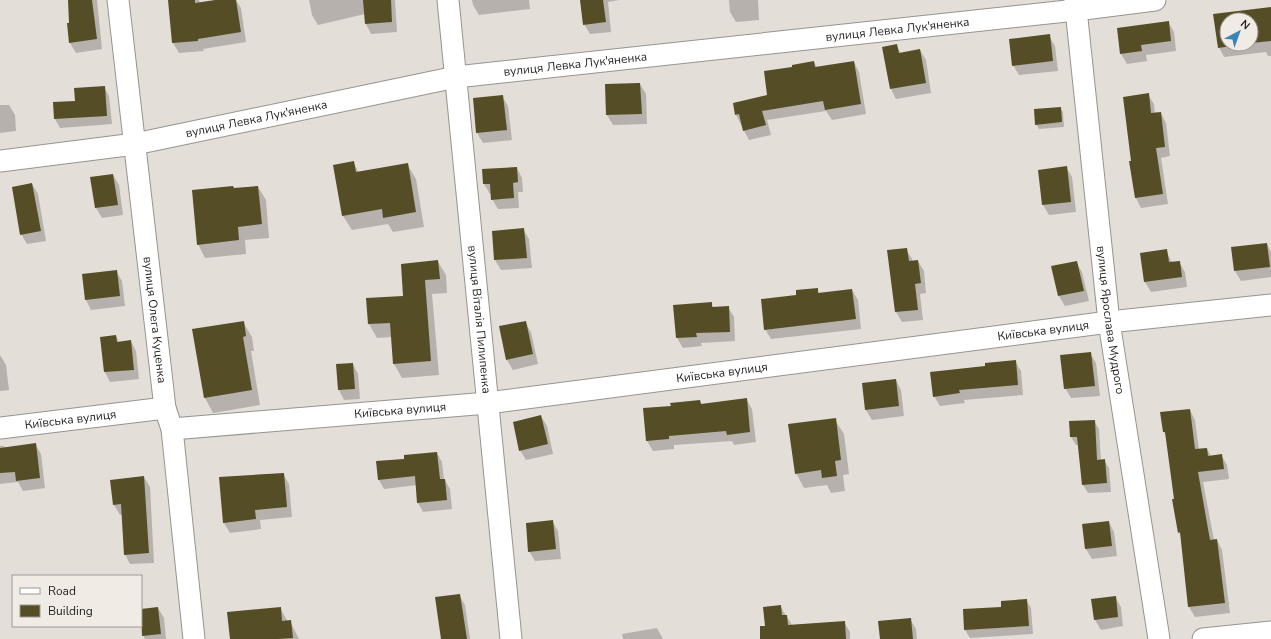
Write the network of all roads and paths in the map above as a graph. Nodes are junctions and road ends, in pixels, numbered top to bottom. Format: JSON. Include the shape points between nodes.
{"nodes":[{"id":1,"x":118,"y":0,"type":"edge"},
{"id":2,"x":448,"y":0,"type":"edge"},
{"id":3,"x":1156,"y":0,"type":"edge"},
{"id":4,"x":1075,"y":5,"type":"edge"},
{"id":5,"x":456,"y":77,"type":"junction"},
{"id":6,"x":135,"y":144,"type":"junction"},
{"id":7,"x":0,"y":161,"type":"edge"},
{"id":8,"x":1271,"y":305,"type":"edge"},
{"id":9,"x":1109,"y":322,"type":"junction"},
{"id":10,"x":488,"y":403,"type":"junction"},
{"id":11,"x":165,"y":408,"type":"junction"},
{"id":12,"x":0,"y":428,"type":"edge"},
{"id":13,"x":172,"y":429,"type":"junction"},
{"id":14,"x":1271,"y":632,"type":"edge"},
{"id":15,"x":194,"y":639,"type":"edge"},
{"id":16,"x":511,"y":639,"type":"edge"},
{"id":17,"x":1159,"y":639,"type":"edge"},
{"id":18,"x":1203,"y":639,"type":"edge"}],
"edges":[{"from":1,"to":6,"type":"street","name":"вулиця Олега Куценка"},
{"from":2,"to":5,"type":"street","name":"вулиця Віталія Пилипенка"},
{"from":3,"to":4,"type":"street","name":"вулиця Левка Лук'яненка"},
{"from":4,"to":5,"type":"street","name":"вулиця Левка Лук'яненка"},
{"from":4,"to":9,"type":"street","name":"вулиця Ярослава Мудрого"},
{"from":5,"to":6,"type":"street","name":"вулиця Левка Лук'яненка"},
{"from":5,"to":10,"type":"street","name":"вулиця Віталія Пилипенка"},
{"from":6,"to":7,"type":"street","name":"вулиця Левка Лук'яненка"},
{"from":6,"to":11,"type":"street","name":"вулиця Олега Куценка"},
{"from":8,"to":9,"type":"street","name":"Київська вулиця"},
{"from":9,"to":10,"type":"street","name":"Київська вулиця"},
{"from":9,"to":17,"type":"street","name":"вулиця Ярослава Мудрого"},
{"from":10,"to":13,"type":"street","name":"Київська вулиця"},
{"from":10,"to":16,"type":"street","name":"вулиця Віталія Пилипенка"},
{"from":11,"to":12,"type":"street","name":"Київська вулиця"},
{"from":11,"to":13,"type":"street","name":"вулиця Олега Куценка"},
{"from":13,"to":15,"type":"street","name":"вулиця Олега Куценка"},
{"from":14,"to":18,"type":"street"}]}
